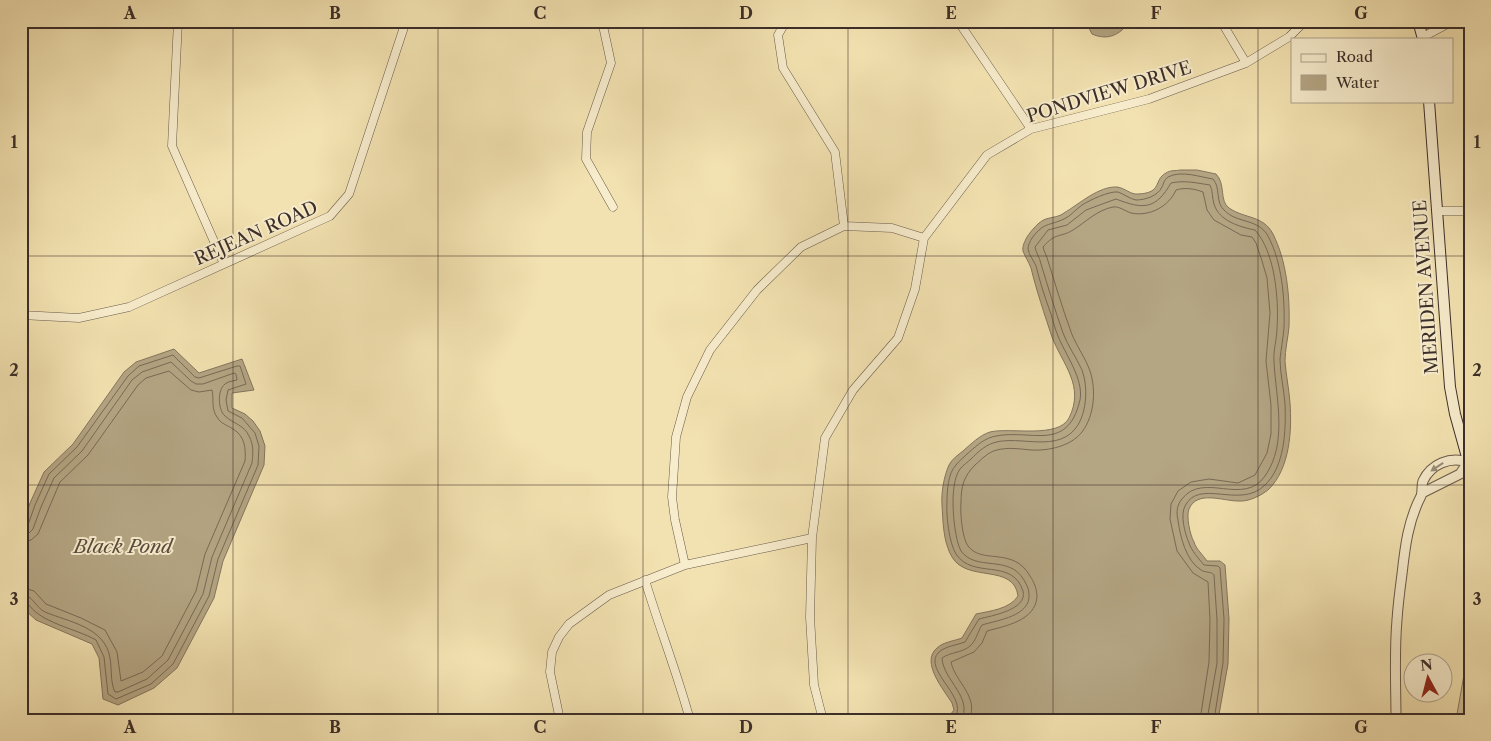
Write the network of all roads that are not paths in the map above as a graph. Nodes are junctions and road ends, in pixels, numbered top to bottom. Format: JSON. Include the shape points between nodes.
{"nodes":[{"id":1,"x":178,"y":21,"type":"edge"},
{"id":2,"x":406,"y":21,"type":"edge"},
{"id":3,"x":602,"y":21,"type":"edge"},
{"id":4,"x":786,"y":21,"type":"edge"},
{"id":5,"x":958,"y":21,"type":"edge"},
{"id":6,"x":1221,"y":21,"type":"edge"},
{"id":7,"x":1305,"y":21,"type":"edge"},
{"id":8,"x":1418,"y":21,"type":"edge"},
{"id":9,"x":1454,"y":21,"type":"edge"},
{"id":10,"x":1423,"y":38,"type":"edge"},
{"id":11,"x":1246,"y":63,"type":"junction"},
{"id":12,"x":1429,"y":102,"type":"edge"},
{"id":13,"x":1031,"y":129,"type":"junction"},
{"id":14,"x":613,"y":208,"type":"dead end"},
{"id":15,"x":1470,"y":210,"type":"edge"},
{"id":16,"x":1438,"y":212,"type":"junction"},
{"id":17,"x":844,"y":226,"type":"junction"},
{"id":18,"x":924,"y":238,"type":"junction"},
{"id":19,"x":224,"y":264,"type":"junction"},
{"id":20,"x":21,"y":315,"type":"edge"},
{"id":21,"x":1469,"y":465,"type":"edge"},
{"id":22,"x":1422,"y":493,"type":"junction"},
{"id":23,"x":812,"y":538,"type":"junction"},
{"id":24,"x":685,"y":565,"type":"junction"},
{"id":25,"x":645,"y":580,"type":"junction"},
{"id":26,"x":560,"y":720,"type":"edge"},
{"id":27,"x":690,"y":720,"type":"edge"},
{"id":28,"x":823,"y":720,"type":"edge"},
{"id":29,"x":1396,"y":720,"type":"edge"}],
"edges":[{"from":1,"to":19,"type":"street","via":[[172,146]]},
{"from":2,"to":19,"type":"street","name":"REJEAN ROAD","via":[[349,194],[330,216]]},
{"from":3,"to":14,"type":"street","via":[[612,63],[587,132],[586,159]]},
{"from":4,"to":17,"type":"street","via":[[778,35],[783,68],[835,152]]},
{"from":5,"to":13,"type":"street"},
{"from":6,"to":11,"type":"street"},
{"from":7,"to":11,"type":"street","name":"PONDVIEW DRIVE","via":[[1289,37]]},
{"from":8,"to":10,"type":"main road"},
{"from":9,"to":10,"type":"street"},
{"from":11,"to":13,"type":"street","name":"PONDVIEW DRIVE","via":[[1149,99]]},
{"from":12,"to":16,"type":"main road","name":"MERIDEN AVENUE"},
{"from":13,"to":18,"type":"street","name":"PONDVIEW DRIVE","via":[[987,156]]},
{"from":15,"to":16,"type":"street"},
{"from":16,"to":21,"type":"main road","name":"MERIDEN AVENUE","via":[[1450,387]]},
{"from":17,"to":18,"type":"street","via":[[892,228]]},
{"from":17,"to":24,"type":"street","via":[[801,247],[757,290],[710,350],[686,397],[676,437],[672,482],[675,520]]},
{"from":18,"to":23,"type":"street","name":"PONDVIEW DRIVE","via":[[915,288],[898,338],[853,390],[825,438]]},
{"from":19,"to":20,"type":"street","name":"REJEAN ROAD","via":[[129,307],[79,318]]},
{"from":21,"to":22,"type":"street","via":[[1460,474]]},
{"from":21,"to":22,"type":"street","one_way":true,"via":[[1454,460],[1437,464],[1423,481]]},
{"from":22,"to":29,"type":"street","via":[[1407,534],[1396,621]]},
{"from":23,"to":24,"type":"street"},
{"from":23,"to":28,"type":"street","name":"PONDVIEW DRIVE","via":[[810,617],[814,685]]},
{"from":24,"to":25,"type":"street"},
{"from":25,"to":26,"type":"street","via":[[609,595],[569,624],[559,637],[552,652],[550,672]]},
{"from":25,"to":27,"type":"street"}]}
